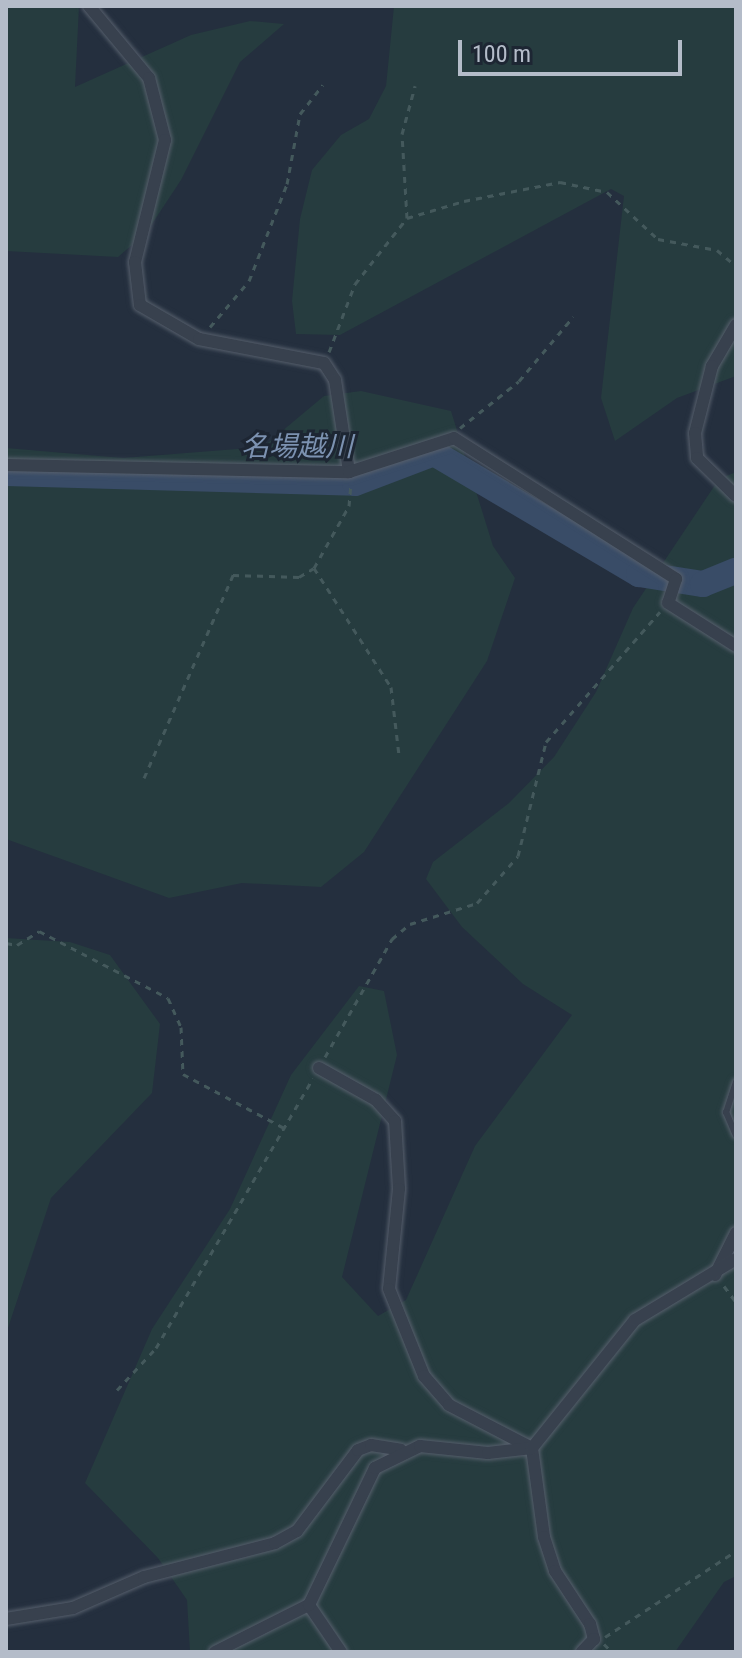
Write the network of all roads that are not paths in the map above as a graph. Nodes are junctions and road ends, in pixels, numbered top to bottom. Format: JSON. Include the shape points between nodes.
{"nodes":[{"id":1,"x":89,"y":6,"type":"edge"},
{"id":2,"x":736,"y":325,"type":"edge"},
{"id":3,"x":6,"y":465,"type":"edge"},
{"id":4,"x":349,"y":472,"type":"junction"},
{"id":5,"x":736,"y":496,"type":"edge"},
{"id":6,"x":736,"y":646,"type":"edge"},
{"id":7,"x":319,"y":1068,"type":"road end"},
{"id":8,"x":736,"y":1082,"type":"edge"},
{"id":9,"x":736,"y":1135,"type":"edge"},
{"id":10,"x":735,"y":1233,"type":"edge"},
{"id":11,"x":736,"y":1259,"type":"edge"},
{"id":12,"x":715,"y":1275,"type":"junction"},
{"id":13,"x":532,"y":1448,"type":"junction"},
{"id":14,"x":401,"y":1450,"type":"junction"},
{"id":15,"x":309,"y":1605,"type":"junction"},
{"id":16,"x":6,"y":1619,"type":"edge"},
{"id":17,"x":215,"y":1652,"type":"edge"},
{"id":18,"x":341,"y":1652,"type":"edge"},
{"id":19,"x":582,"y":1652,"type":"edge"}],
"edges":[{"from":1,"to":4,"type":"street","via":[[142,66],[165,140],[141,230],[135,292],[149,315],[199,339],[324,363],[335,380]]},
{"from":2,"to":5,"type":"street","via":[[712,366],[695,433],[697,458]]},
{"from":3,"to":4,"type":"street"},
{"from":4,"to":6,"type":"street","via":[[454,438],[676,579],[672,597]]},
{"from":7,"to":13,"type":"street","via":[[376,1100],[395,1121],[399,1189],[389,1289],[424,1376],[449,1405]]},
{"from":8,"to":9,"type":"lane","via":[[726,1112]]},
{"from":10,"to":12,"type":"street"},
{"from":11,"to":12,"type":"street"},
{"from":12,"to":13,"type":"street","via":[[635,1320],[610,1343]]},
{"from":13,"to":14,"type":"street"},
{"from":13,"to":19,"type":"street","via":[[544,1537],[594,1639]]},
{"from":14,"to":15,"type":"street","via":[[375,1468],[353,1502]]},
{"from":14,"to":16,"type":"street","via":[[371,1445],[358,1450],[297,1531],[275,1543],[144,1577],[73,1608]]},
{"from":15,"to":17,"type":"street"},
{"from":15,"to":18,"type":"street"}]}
